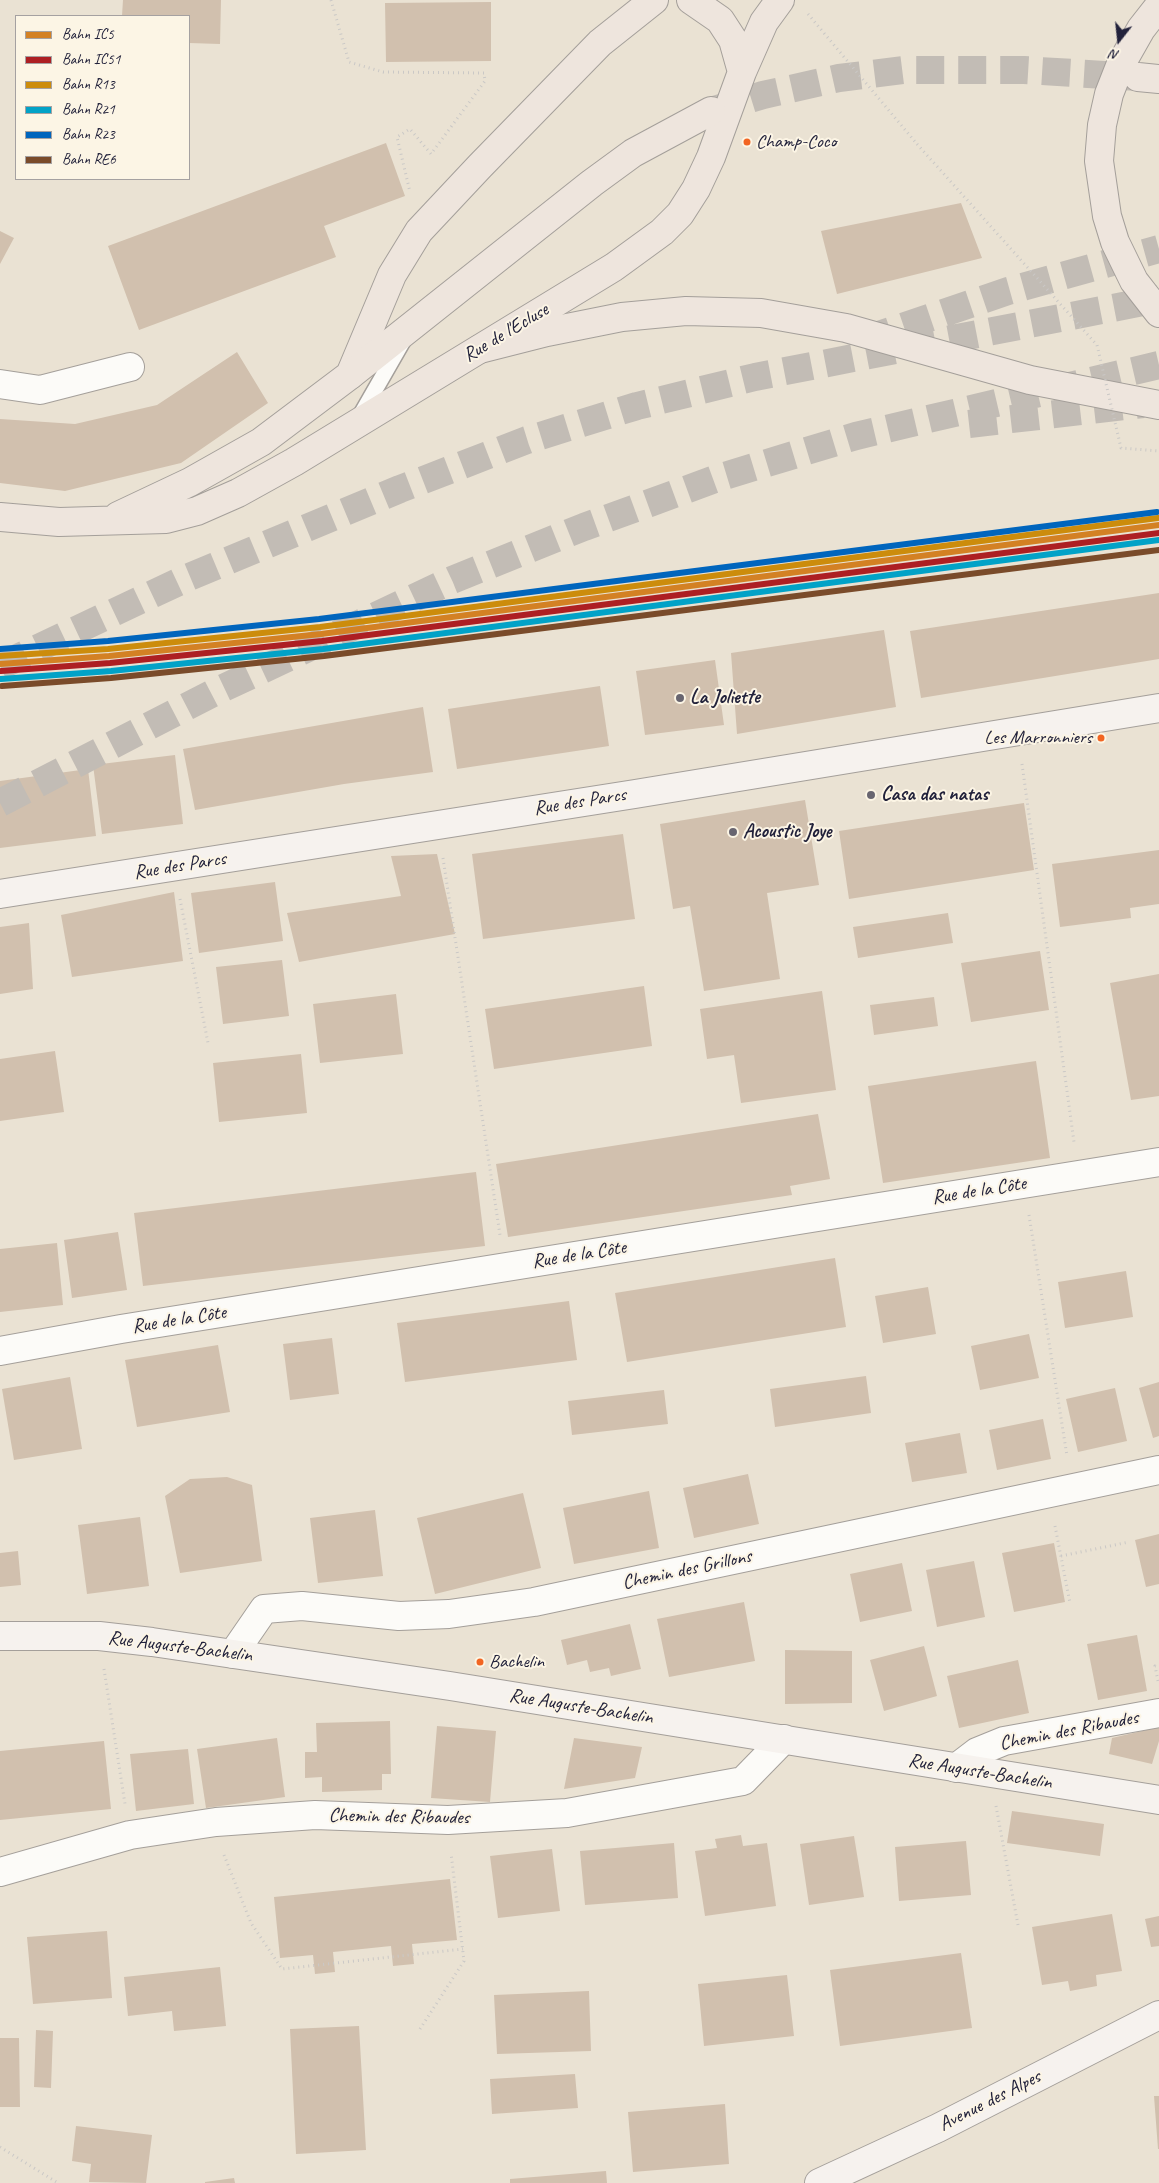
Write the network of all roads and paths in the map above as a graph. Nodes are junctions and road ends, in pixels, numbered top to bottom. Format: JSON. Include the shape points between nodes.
{"nodes":[{"id":1,"x":331,"y":0,"type":"edge"},
{"id":2,"x":654,"y":0,"type":"edge"},
{"id":3,"x":691,"y":0,"type":"edge"},
{"id":4,"x":792,"y":4,"type":"edge"},
{"id":5,"x":1159,"y":6,"type":"edge"},
{"id":6,"x":742,"y":72,"type":"junction"},
{"id":7,"x":710,"y":111,"type":"tunnel mouth"},
{"id":8,"x":419,"y":232,"type":"junction"},
{"id":9,"x":1159,"y":313,"type":"edge"},
{"id":10,"x":410,"y":329,"type":"junction"},
{"id":11,"x":480,"y":348,"type":"junction"},
{"id":12,"x":130,"y":367,"type":"dead end"},
{"id":13,"x":350,"y":375,"type":"junction"},
{"id":14,"x":0,"y":384,"type":"edge"},
{"id":15,"x":1159,"y":405,"type":"edge"},
{"id":16,"x":356,"y":424,"type":"junction"},
{"id":17,"x":1159,"y":451,"type":"edge"},
{"id":18,"x":0,"y":516,"type":"edge"},
{"id":19,"x":107,"y":520,"type":"junction"},
{"id":20,"x":1159,"y":708,"type":"edge"},
{"id":21,"x":1021,"y":754,"type":"dead end"},
{"id":22,"x":442,"y":857,"type":"dead end"},
{"id":23,"x":0,"y":894,"type":"edge"},
{"id":24,"x":180,"y":898,"type":"dead end"},
{"id":25,"x":208,"y":1043,"type":"dead end"},
{"id":26,"x":1159,"y":1162,"type":"edge"},
{"id":27,"x":1078,"y":1174,"type":"junction"},
{"id":28,"x":1024,"y":1184,"type":"junction"},
{"id":29,"x":505,"y":1267,"type":"junction"},
{"id":30,"x":0,"y":1351,"type":"edge"},
{"id":31,"x":1159,"y":1470,"type":"edge"},
{"id":32,"x":1060,"y":1491,"type":"junction"},
{"id":33,"x":1129,"y":1542,"type":"dead end"},
{"id":34,"x":1061,"y":1556,"type":"junction"},
{"id":35,"x":1070,"y":1603,"type":"dead end"},
{"id":36,"x":0,"y":1636,"type":"edge"},
{"id":37,"x":99,"y":1636,"type":"junction"},
{"id":38,"x":233,"y":1654,"type":"junction"},
{"id":39,"x":1159,"y":1665,"type":"edge"},
{"id":40,"x":1159,"y":1689,"type":"edge"},
{"id":41,"x":1159,"y":1713,"type":"edge"},
{"id":42,"x":784,"y":1740,"type":"junction"},
{"id":43,"x":956,"y":1768,"type":"junction"},
{"id":44,"x":990,"y":1774,"type":"junction"},
{"id":45,"x":1159,"y":1800,"type":"edge"},
{"id":46,"x":448,"y":1820,"type":"junction"},
{"id":47,"x":216,"y":1822,"type":"junction"},
{"id":48,"x":130,"y":1834,"type":"junction"},
{"id":49,"x":0,"y":1872,"type":"edge"},
{"id":50,"x":1018,"y":1925,"type":"dead end"},
{"id":51,"x":463,"y":1949,"type":"junction"},
{"id":52,"x":1159,"y":2015,"type":"edge"},
{"id":53,"x":420,"y":2029,"type":"dead end"},
{"id":54,"x":0,"y":2147,"type":"edge"},
{"id":55,"x":58,"y":2183,"type":"edge"},
{"id":56,"x":818,"y":2183,"type":"edge"}],
"edges":[{"from":1,"to":8,"type":"path","via":[[348,62],[383,72],[484,73],[484,81],[431,154],[410,128],[397,137]]},
{"from":2,"to":8,"type":"main road","via":[[600,43]]},
{"from":3,"to":6,"type":"main road","via":[[720,20],[733,40]]},
{"from":4,"to":6,"type":"main road","name":"Rue de l'Ecluse","via":[[764,22]]},
{"from":4,"to":17,"type":"path","bridge":true,"via":[[1097,345],[1121,448]]},
{"from":5,"to":9,"type":"main road","via":[[1141,29],[1109,94],[1099,161],[1107,216],[1115,242],[1134,280]]},
{"from":6,"to":11,"type":"main road","name":"Rue de l'Ecluse","via":[[711,157],[680,214],[621,263]]},
{"from":7,"to":10,"type":"main road","name":"Rue de l'Ecluse","via":[[633,153]]},
{"from":8,"to":13,"type":"main road","via":[[392,274]]},
{"from":10,"to":13,"type":"main road","name":"Rue de l'Ecluse"},
{"from":10,"to":16,"type":"lane"},
{"from":11,"to":15,"type":"main road","via":[[622,317],[686,311],[761,313],[846,328],[1030,380]]},
{"from":11,"to":16,"type":"main road","name":"Rue de l'Ecluse"},
{"from":12,"to":14,"type":"street","via":[[40,390]]},
{"from":13,"to":19,"type":"main road","name":"Rue de l'Ecluse","via":[[261,442],[190,482]]},
{"from":16,"to":19,"type":"main road","name":"Rue de l'Ecluse","via":[[238,493],[197,511],[166,519]]},
{"from":18,"to":19,"type":"main road","name":"Rue de l'Ecluse","via":[[59,522]]},
{"from":20,"to":23,"type":"main road","name":"Rue des Parcs"},
{"from":21,"to":27,"type":"path"},
{"from":22,"to":29,"type":"path"},
{"from":24,"to":25,"type":"path"},
{"from":26,"to":27,"type":"street","name":"Rue de la Côte"},
{"from":27,"to":28,"type":"street","name":"Rue de la Côte"},
{"from":28,"to":29,"type":"street","name":"Rue de la Côte"},
{"from":28,"to":32,"type":"path"},
{"from":29,"to":30,"type":"street","name":"Rue de la Côte"},
{"from":31,"to":32,"type":"street","name":"Chemin des Grillons"},
{"from":32,"to":34,"type":"path"},
{"from":32,"to":38,"type":"street","name":"Chemin des Grillons","via":[[534,1602],[449,1614],[398,1616],[302,1606],[264,1609]]},
{"from":33,"to":34,"type":"path"},
{"from":34,"to":35,"type":"path"},
{"from":36,"to":37,"type":"main road","name":"Rue Auguste-Bachelin"},
{"from":37,"to":38,"type":"main road","name":"Rue Auguste-Bachelin"},
{"from":37,"to":48,"type":"path"},
{"from":38,"to":42,"type":"main road","name":"Rue Auguste-Bachelin"},
{"from":39,"to":40,"type":"path","via":[[1155,1666]]},
{"from":41,"to":43,"type":"street","name":"Chemin des Ribaudes","via":[[1004,1741],[977,1752]]},
{"from":42,"to":43,"type":"main road","name":"Rue Auguste-Bachelin"},
{"from":42,"to":46,"type":"street","name":"Chemin des Ribaudes","via":[[743,1780],[567,1813]]},
{"from":43,"to":44,"type":"main road","name":"Rue Auguste-Bachelin"},
{"from":44,"to":45,"type":"main road","name":"Rue Auguste-Bachelin"},
{"from":44,"to":50,"type":"path"},
{"from":46,"to":47,"type":"street","name":"Chemin des Ribaudes","via":[[315,1815]]},
{"from":46,"to":51,"type":"path"},
{"from":47,"to":48,"type":"street","name":"Chemin des Ribaudes"},
{"from":47,"to":51,"type":"path","via":[[227,1866],[251,1923],[282,1969]]},
{"from":48,"to":49,"type":"street","name":"Chemin des Ribaudes"},
{"from":51,"to":53,"type":"path","via":[[464,1961]]},
{"from":52,"to":56,"type":"main road","name":"Avenue des Alpes","via":[[938,2128]]},
{"from":54,"to":55,"type":"path"}]}
